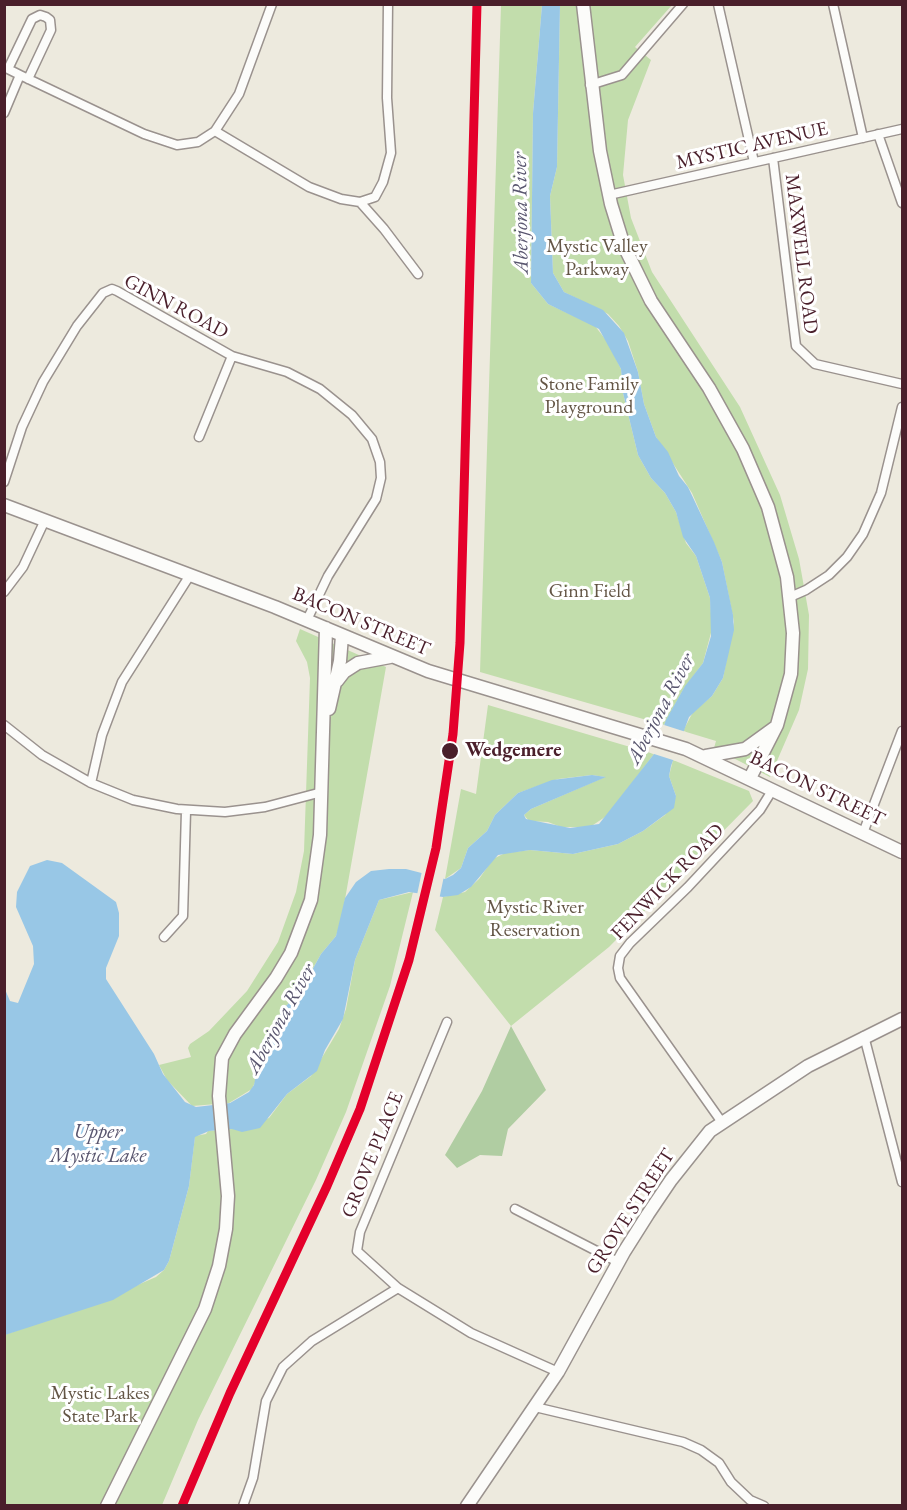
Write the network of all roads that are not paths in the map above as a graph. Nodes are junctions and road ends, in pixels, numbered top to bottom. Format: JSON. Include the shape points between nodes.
{"nodes":[{"id":1,"x":272,"y":4,"type":"edge"},
{"id":2,"x":388,"y":4,"type":"edge"},
{"id":3,"x":583,"y":4,"type":"edge"},
{"id":4,"x":683,"y":4,"type":"edge"},
{"id":5,"x":718,"y":4,"type":"edge"},
{"id":6,"x":833,"y":4,"type":"edge"},
{"id":7,"x":6,"y":68,"type":"edge"},
{"id":8,"x":24,"y":77,"type":"junction"},
{"id":9,"x":590,"y":85,"type":"junction"},
{"id":10,"x":4,"y":113,"type":"edge"},
{"id":11,"x":903,"y":129,"type":"edge"},
{"id":12,"x":215,"y":131,"type":"junction"},
{"id":13,"x":878,"y":134,"type":"junction"},
{"id":14,"x":863,"y":138,"type":"junction"},
{"id":15,"x":772,"y":158,"type":"junction"},
{"id":16,"x":753,"y":162,"type":"junction"},
{"id":17,"x":609,"y":195,"type":"junction"},
{"id":18,"x":360,"y":202,"type":"junction"},
{"id":19,"x":903,"y":203,"type":"edge"},
{"id":20,"x":418,"y":274,"type":"dead end"},
{"id":21,"x":232,"y":356,"type":"junction"},
{"id":22,"x":903,"y":384,"type":"edge"},
{"id":23,"x":903,"y":407,"type":"edge"},
{"id":24,"x":199,"y":437,"type":"dead end"},
{"id":25,"x":4,"y":482,"type":"edge"},
{"id":26,"x":4,"y":505,"type":"edge"},
{"id":27,"x":45,"y":520,"type":"junction"},
{"id":28,"x":190,"y":575,"type":"junction"},
{"id":29,"x":4,"y":592,"type":"edge"},
{"id":30,"x":790,"y":597,"type":"junction"},
{"id":31,"x":307,"y":620,"type":"junction"},
{"id":32,"x":326,"y":628,"type":"junction"},
{"id":33,"x":342,"y":636,"type":"junction"},
{"id":34,"x":393,"y":658,"type":"junction"},
{"id":35,"x":335,"y":685,"type":"junction"},
{"id":36,"x":4,"y":725,"type":"edge"},
{"id":37,"x":325,"y":725,"type":"junction"},
{"id":38,"x":777,"y":725,"type":"junction"},
{"id":39,"x":903,"y":731,"type":"edge"},
{"id":40,"x":702,"y":756,"type":"junction"},
{"id":41,"x":750,"y":778,"type":"junction"},
{"id":42,"x":92,"y":783,"type":"junction"},
{"id":43,"x":773,"y":789,"type":"junction"},
{"id":44,"x":322,"y":792,"type":"junction"},
{"id":45,"x":186,"y":811,"type":"junction"},
{"id":46,"x":863,"y":833,"type":"junction"},
{"id":47,"x":903,"y":852,"type":"edge"},
{"id":48,"x":164,"y":937,"type":"dead end"},
{"id":49,"x":903,"y":1019,"type":"edge"},
{"id":50,"x":447,"y":1022,"type":"dead end"},
{"id":51,"x":864,"y":1036,"type":"junction"},
{"id":52,"x":721,"y":1121,"type":"junction"},
{"id":53,"x":902,"y":1178,"type":"edge"},
{"id":54,"x":515,"y":1209,"type":"dead end"},
{"id":55,"x":618,"y":1262,"type":"junction"},
{"id":56,"x":398,"y":1288,"type":"junction"},
{"id":57,"x":558,"y":1372,"type":"junction"},
{"id":58,"x":535,"y":1407,"type":"junction"},
{"id":59,"x":107,"y":1506,"type":"edge"},
{"id":60,"x":243,"y":1506,"type":"edge"},
{"id":61,"x":467,"y":1506,"type":"edge"},
{"id":62,"x":764,"y":1506,"type":"edge"}],
"edges":[{"from":1,"to":12,"type":"street","via":[[238,94]]},
{"from":2,"to":18,"type":"street","via":[[391,153],[375,197]]},
{"from":3,"to":9,"type":"main road"},
{"from":4,"to":9,"type":"street","via":[[622,75]]},
{"from":5,"to":16,"type":"street"},
{"from":6,"to":14,"type":"street"},
{"from":7,"to":8,"type":"street"},
{"from":7,"to":8,"type":"street","via":[[32,20],[40,15],[46,17],[51,30]]},
{"from":8,"to":10,"type":"street"},
{"from":8,"to":12,"type":"street","via":[[144,134],[177,145],[198,142]]},
{"from":9,"to":17,"type":"main road"},
{"from":11,"to":13,"type":"street","name":"MYSTIC AVENUE"},
{"from":12,"to":18,"type":"street","via":[[309,187]]},
{"from":13,"to":14,"type":"street","name":"MYSTIC AVENUE"},
{"from":13,"to":19,"type":"street"},
{"from":14,"to":15,"type":"street","name":"MYSTIC AVENUE"},
{"from":15,"to":16,"type":"street","name":"MYSTIC AVENUE"},
{"from":15,"to":22,"type":"street","name":"MAXWELL ROAD","via":[[796,346],[815,364]]},
{"from":16,"to":17,"type":"street","name":"MYSTIC AVENUE"},
{"from":17,"to":30,"type":"main road","via":[[624,246],[639,279],[717,401],[751,466],[772,520]]},
{"from":18,"to":20,"type":"street"},
{"from":21,"to":24,"type":"street","name":"GINN ROAD"},
{"from":21,"to":25,"type":"street","name":"GINN ROAD","via":[[117,291],[108,290],[77,326],[43,382],[22,427]]},
{"from":21,"to":31,"type":"street","name":"GINN ROAD","via":[[287,372],[337,401],[372,439],[380,462],[381,478],[373,506],[328,576]]},
{"from":23,"to":30,"type":"street","via":[[881,493],[863,534],[829,575]]},
{"from":26,"to":27,"type":"main road","name":"BACON STREET"},
{"from":27,"to":28,"type":"main road","name":"BACON STREET"},
{"from":27,"to":29,"type":"street","via":[[22,567]]},
{"from":28,"to":31,"type":"main road","name":"BACON STREET"},
{"from":28,"to":42,"type":"street","via":[[122,682],[102,735]]},
{"from":30,"to":38,"type":"main road","via":[[793,656]]},
{"from":31,"to":32,"type":"main road","name":"BACON STREET"},
{"from":32,"to":33,"type":"main road","name":"BACON STREET"},
{"from":32,"to":37,"type":"main road"},
{"from":33,"to":34,"type":"main road","name":"BACON STREET"},
{"from":33,"to":35,"type":"main road"},
{"from":34,"to":35,"type":"main road","via":[[358,663],[344,672]]},
{"from":34,"to":40,"type":"main road","name":"BACON STREET"},
{"from":35,"to":37,"type":"main road"},
{"from":36,"to":42,"type":"street","via":[[42,755]]},
{"from":37,"to":44,"type":"main road"},
{"from":38,"to":40,"type":"main road","via":[[745,749]]},
{"from":38,"to":41,"type":"main road"},
{"from":39,"to":46,"type":"street"},
{"from":40,"to":41,"type":"main road","name":"BACON STREET"},
{"from":41,"to":43,"type":"main road","name":"BACON STREET"},
{"from":42,"to":45,"type":"street","via":[[133,800]]},
{"from":43,"to":46,"type":"main road","name":"BACON STREET"},
{"from":43,"to":52,"type":"street","name":"FENWICK ROAD","via":[[760,810],[630,943],[620,956],[618,968],[620,978]]},
{"from":44,"to":45,"type":"street","via":[[265,807]]},
{"from":44,"to":59,"type":"main road","via":[[318,864],[303,926],[276,978],[226,1048],[219,1077],[228,1179],[227,1212],[216,1277],[205,1309]]},
{"from":45,"to":48,"type":"street","via":[[183,916]]},
{"from":46,"to":47,"type":"main road","name":"BACON STREET"},
{"from":49,"to":51,"type":"main road","name":"GROVE STREET"},
{"from":50,"to":56,"type":"street","name":"GROVE PLACE","via":[[357,1242],[358,1254]]},
{"from":51,"to":52,"type":"main road","name":"GROVE STREET"},
{"from":51,"to":53,"type":"street"},
{"from":52,"to":55,"type":"main road","name":"GROVE STREET","via":[[670,1180]]},
{"from":54,"to":55,"type":"street"},
{"from":55,"to":57,"type":"main road","name":"GROVE STREET"},
{"from":56,"to":57,"type":"street","name":"GROVE PLACE","via":[[471,1333]]},
{"from":56,"to":60,"type":"street","via":[[312,1341],[283,1367],[266,1401],[253,1478]]},
{"from":57,"to":58,"type":"main road","name":"GROVE STREET"},
{"from":58,"to":61,"type":"main road","name":"GROVE STREET"},
{"from":58,"to":62,"type":"street","via":[[683,1442],[719,1463],[731,1482],[750,1500]]}]}
